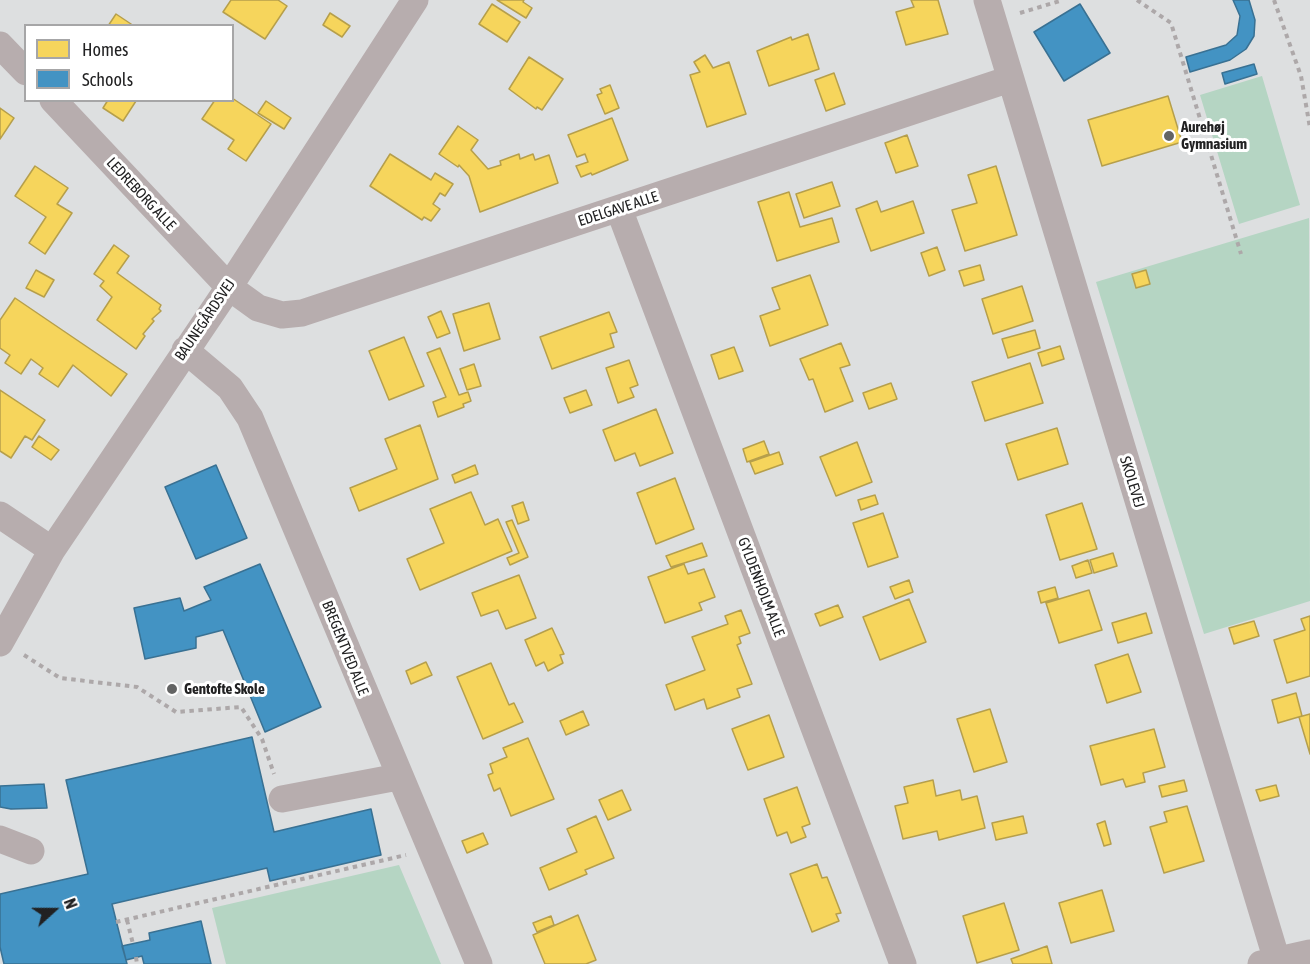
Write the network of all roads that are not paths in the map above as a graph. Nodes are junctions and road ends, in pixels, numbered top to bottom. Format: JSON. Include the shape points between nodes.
{"nodes":[{"id":1,"x":415,"y":0,"type":"edge"},
{"id":2,"x":990,"y":10,"type":"edge"},
{"id":3,"x":0,"y":45,"type":"edge"},
{"id":4,"x":24,"y":70,"type":"edge"},
{"id":5,"x":1010,"y":79,"type":"junction"},
{"id":6,"x":55,"y":102,"type":"edge"},
{"id":7,"x":619,"y":209,"type":"junction"},
{"id":8,"x":228,"y":287,"type":"junction"},
{"id":9,"x":185,"y":350,"type":"junction"},
{"id":10,"x":0,"y":515,"type":"edge"},
{"id":11,"x":52,"y":550,"type":"junction"},
{"id":12,"x":2,"y":640,"type":"edge"},
{"id":13,"x":398,"y":777,"type":"junction"},
{"id":14,"x":282,"y":799,"type":"road end"},
{"id":15,"x":0,"y":839,"type":"edge"},
{"id":16,"x":31,"y":852,"type":"dead end"},
{"id":17,"x":1310,"y":953,"type":"edge"},
{"id":18,"x":1272,"y":963,"type":"edge"},
{"id":19,"x":479,"y":964,"type":"edge"},
{"id":20,"x":903,"y":964,"type":"edge"}],
"edges":[{"from":1,"to":8,"type":"street","name":"BAUNEGÅRDSVEJ"},
{"from":2,"to":5,"type":"street","name":"SKOLEVEJ"},
{"from":3,"to":4,"type":"street"},
{"from":5,"to":7,"type":"street","name":"EDELGAVE ALLE"},
{"from":5,"to":18,"type":"street","name":"SKOLEVEJ"},
{"from":6,"to":8,"type":"street","name":"LEDREBORG ALLE"},
{"from":7,"to":8,"type":"street","name":"EDELGAVE ALLE","via":[[302,313],[282,315],[258,308]]},
{"from":7,"to":20,"type":"street","name":"GYLDENHOLM ALLE"},
{"from":8,"to":9,"type":"street","name":"BAUNEGÅRDSVEJ"},
{"from":9,"to":11,"type":"street","name":"BAUNEGÅRDSVEJ"},
{"from":9,"to":13,"type":"street","name":"BREGENTVED ALLE","via":[[230,388],[250,418]]},
{"from":10,"to":11,"type":"street"},
{"from":11,"to":12,"type":"street","name":"BAUNEGÅRDSVEJ"},
{"from":13,"to":14,"type":"street"},
{"from":13,"to":19,"type":"street","name":"BREGENTVED ALLE"},
{"from":15,"to":16,"type":"street"},
{"from":17,"to":18,"type":"street"}]}
